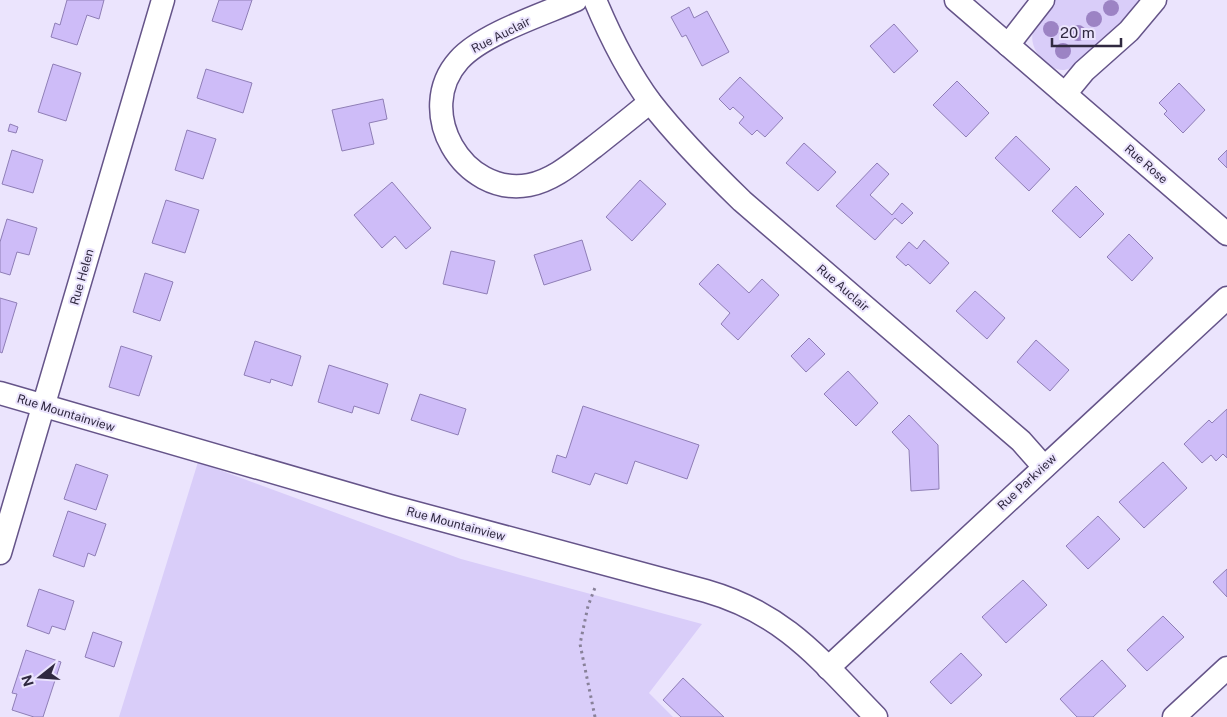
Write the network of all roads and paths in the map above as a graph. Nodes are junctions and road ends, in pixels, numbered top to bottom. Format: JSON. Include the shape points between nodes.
{"nodes":[{"id":1,"x":163,"y":0,"type":"edge"},
{"id":2,"x":576,"y":0,"type":"edge"},
{"id":3,"x":594,"y":0,"type":"edge"},
{"id":4,"x":956,"y":0,"type":"edge"},
{"id":5,"x":1043,"y":0,"type":"edge"},
{"id":6,"x":1154,"y":0,"type":"edge"},
{"id":7,"x":1008,"y":46,"type":"junction"},
{"id":8,"x":1064,"y":94,"type":"junction"},
{"id":9,"x":650,"y":102,"type":"junction"},
{"id":10,"x":1227,"y":234,"type":"edge"},
{"id":11,"x":1227,"y":298,"type":"edge"},
{"id":12,"x":0,"y":393,"type":"edge"},
{"id":13,"x":44,"y":407,"type":"junction"},
{"id":14,"x":1044,"y":467,"type":"junction"},
{"id":15,"x":0,"y":553,"type":"edge"},
{"id":16,"x":603,"y":563,"type":"junction"},
{"id":17,"x":828,"y":668,"type":"junction"},
{"id":18,"x":1222,"y":681,"type":"edge"},
{"id":19,"x":595,"y":717,"type":"edge"},
{"id":20,"x":876,"y":717,"type":"edge"},
{"id":21,"x":1174,"y":717,"type":"edge"}],
"edges":[{"from":1,"to":13,"type":"street","name":"Rue Helen"},
{"from":2,"to":9,"type":"street","name":"Rue Auclair","via":[[485,40],[454,66],[444,85],[441,117],[443,129],[457,156],[479,176],[492,182],[504,186],[531,184],[562,171]]},
{"from":3,"to":9,"type":"street","name":"Rue Auclair"},
{"from":4,"to":7,"type":"street","name":"Rue Rose"},
{"from":5,"to":7,"type":"street"},
{"from":6,"to":8,"type":"street","via":[[1129,30]]},
{"from":7,"to":8,"type":"street","name":"Rue Rose"},
{"from":8,"to":10,"type":"street","name":"Rue Rose"},
{"from":9,"to":14,"type":"street","name":"Rue Auclair","via":[[730,189],[1021,442]]},
{"from":11,"to":14,"type":"street","name":"Rue Parkview"},
{"from":12,"to":13,"type":"street","name":"Rue Mountainview"},
{"from":13,"to":15,"type":"street","name":"Rue Helen"},
{"from":13,"to":16,"type":"street","name":"Rue Mountainview"},
{"from":14,"to":17,"type":"street","name":"Rue Parkview"},
{"from":16,"to":17,"type":"street","name":"Rue Mountainview","via":[[737,601],[782,626]]},
{"from":16,"to":19,"type":"path","via":[[588,606],[580,644]]},
{"from":17,"to":20,"type":"street","name":"Rue Mountainview"},
{"from":18,"to":21,"type":"street"}]}
